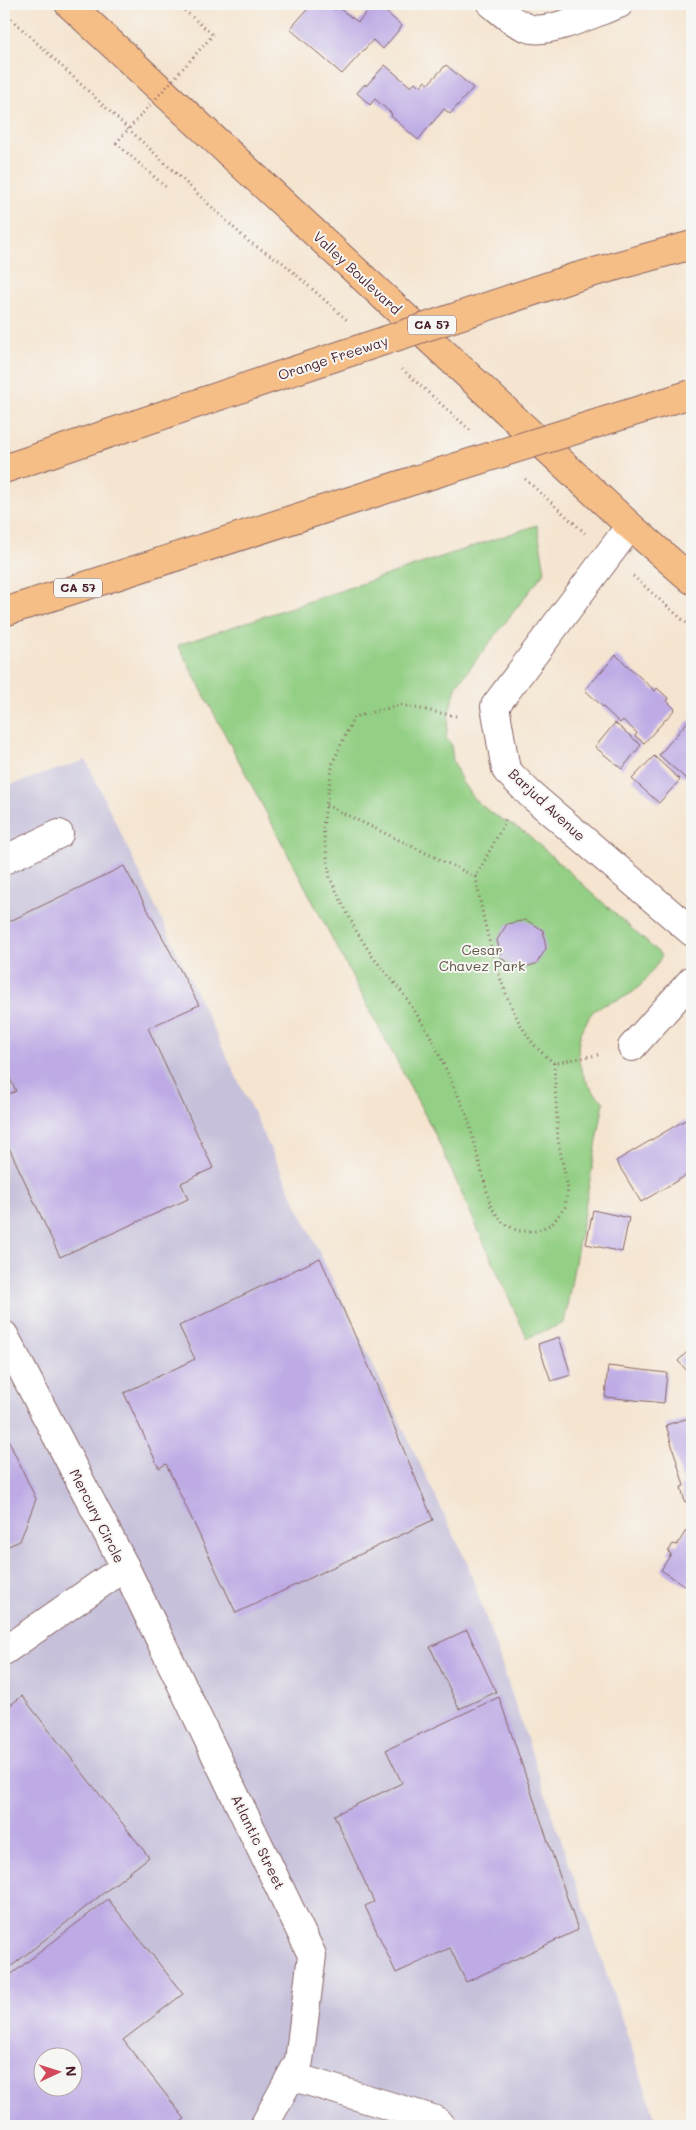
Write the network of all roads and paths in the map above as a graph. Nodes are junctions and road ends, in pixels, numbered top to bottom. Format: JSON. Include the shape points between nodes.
{"nodes":[{"id":1,"x":69,"y":4,"type":"edge"},
{"id":2,"x":177,"y":4,"type":"edge"},
{"id":3,"x":492,"y":4,"type":"edge"},
{"id":4,"x":619,"y":4,"type":"edge"},
{"id":5,"x":168,"y":189,"type":"dead end"},
{"id":6,"x":692,"y":245,"type":"edge"},
{"id":7,"x":692,"y":394,"type":"edge"},
{"id":8,"x":4,"y":469,"type":"edge"},
{"id":9,"x":630,"y":526,"type":"junction"},
{"id":10,"x":692,"y":580,"type":"edge"},
{"id":11,"x":4,"y":612,"type":"edge"},
{"id":12,"x":456,"y":716,"type":"dead end"},
{"id":13,"x":326,"y":805,"type":"junction"},
{"id":14,"x":507,"y":818,"type":"dead end"},
{"id":15,"x":59,"y":834,"type":"dead end"},
{"id":16,"x":4,"y":860,"type":"edge"},
{"id":17,"x":476,"y":877,"type":"junction"},
{"id":18,"x":692,"y":932,"type":"edge"},
{"id":19,"x":692,"y":980,"type":"edge"},
{"id":20,"x":632,"y":1047,"type":"joint"},
{"id":21,"x":554,"y":1063,"type":"junction"},
{"id":22,"x":4,"y":1335,"type":"edge"},
{"id":23,"x":125,"y":1567,"type":"junction"},
{"id":24,"x":4,"y":1652,"type":"edge"},
{"id":25,"x":291,"y":2076,"type":"junction"},
{"id":26,"x":264,"y":2126,"type":"edge"},
{"id":27,"x":441,"y":2126,"type":"edge"}],
"edges":[{"from":1,"to":9,"type":"main road","name":"Valley Boulevard"},
{"from":2,"to":5,"type":"path","bridge":true,"via":[[213,35],[116,143]]},
{"from":3,"to":4,"type":"street","via":[[514,22],[533,29],[561,25]]},
{"from":6,"to":8,"type":"main road","name":"Orange Freeway","number":"CA 57","bridge":true,"via":[[573,278]]},
{"from":7,"to":11,"type":"main road","number":"CA 57","bridge":true},
{"from":9,"to":10,"type":"main road","name":"Valley Boulevard"},
{"from":9,"to":18,"type":"street","name":"Barjud Avenue","via":[[495,706],[506,770]]},
{"from":12,"to":13,"type":"path","via":[[400,705],[354,717],[333,762]]},
{"from":13,"to":17,"type":"path"},
{"from":13,"to":21,"type":"path","via":[[324,828],[330,878],[372,956],[405,996],[430,1035],[467,1115],[491,1207],[503,1223],[518,1231],[536,1231],[552,1224],[565,1207],[568,1189],[558,1140]]},
{"from":14,"to":17,"type":"path"},
{"from":15,"to":16,"type":"street"},
{"from":17,"to":21,"type":"path","via":[[483,922],[513,1012],[533,1044]]},
{"from":19,"to":20,"type":"street"},
{"from":20,"to":21,"type":"path"},
{"from":22,"to":23,"type":"street","name":"Mercury Circle"},
{"from":23,"to":24,"type":"street","name":"Mercury Circle"},
{"from":23,"to":25,"type":"street","name":"Atlantic Street","via":[[312,1955],[299,2061]]},
{"from":25,"to":26,"type":"street","name":"Atlantic Street"},
{"from":25,"to":27,"type":"street","via":[[436,2120]]}]}
